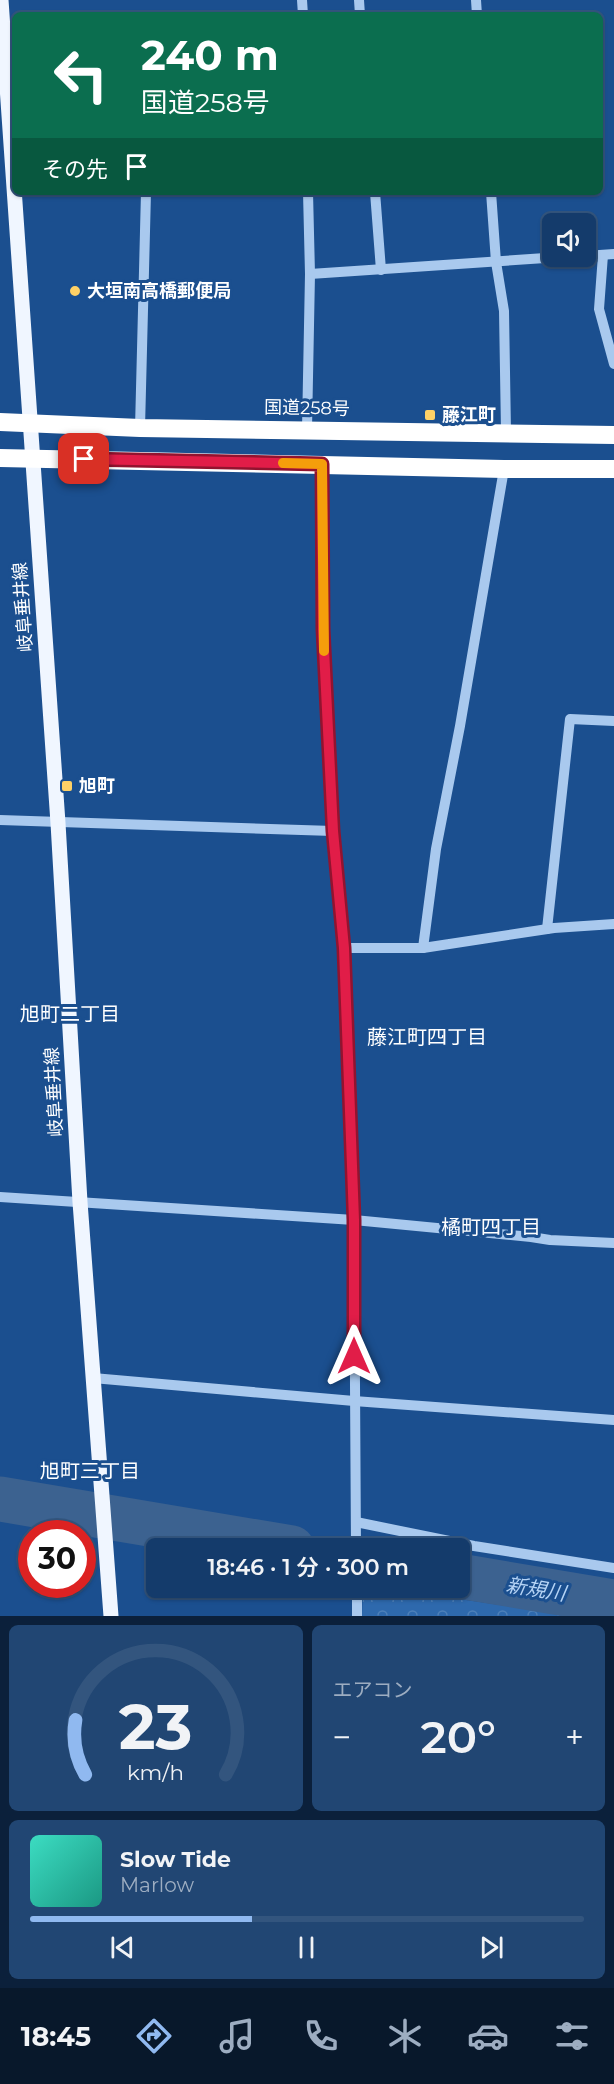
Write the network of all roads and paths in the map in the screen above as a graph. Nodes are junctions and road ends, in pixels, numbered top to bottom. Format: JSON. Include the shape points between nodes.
{"nodes":[{"id":1,"x":1,"y":0,"type":"edge"},
{"id":2,"x":6,"y":33,"type":"edge"},
{"id":3,"x":12,"y":134,"type":"edge"},
{"id":4,"x":16,"y":195,"type":"edge"},
{"id":5,"x":146,"y":195,"type":"edge"},
{"id":6,"x":308,"y":195,"type":"edge"},
{"id":7,"x":375,"y":195,"type":"edge"},
{"id":8,"x":491,"y":195,"type":"edge"},
{"id":9,"x":609,"y":254,"type":"edge"},
{"id":10,"x":542,"y":259,"type":"edge"},
{"id":11,"x":496,"y":262,"type":"junction"},
{"id":12,"x":381,"y":270,"type":"junction"},
{"id":13,"x":310,"y":274,"type":"junction"},
{"id":14,"x":614,"y":364,"type":"edge"},
{"id":15,"x":0,"y":422,"type":"edge"},
{"id":16,"x":29,"y":422,"type":"junction"},
{"id":17,"x":140,"y":428,"type":"junction"},
{"id":18,"x":307,"y":429,"type":"junction"},
{"id":19,"x":506,"y":432,"type":"junction"},
{"id":20,"x":614,"y":435,"type":"edge"},
{"id":21,"x":0,"y":458,"type":"edge"},
{"id":22,"x":33,"y":459,"type":"junction"},
{"id":23,"x":322,"y":464,"type":"junction"},
{"id":24,"x":504,"y":469,"type":"junction"},
{"id":25,"x":614,"y":469,"type":"edge"},
{"id":26,"x":614,"y":721,"type":"edge"},
{"id":27,"x":0,"y":820,"type":"edge"},
{"id":28,"x":58,"y":822,"type":"junction"},
{"id":29,"x":333,"y":831,"type":"junction"},
{"id":30,"x":614,"y":924,"type":"edge"},
{"id":31,"x":547,"y":929,"type":"junction"},
{"id":32,"x":344,"y":948,"type":"junction"},
{"id":33,"x":423,"y":948,"type":"junction"},
{"id":34,"x":0,"y":1197,"type":"edge"},
{"id":35,"x":80,"y":1202,"type":"junction"},
{"id":36,"x":354,"y":1220,"type":"junction"},
{"id":37,"x":614,"y":1243,"type":"edge"},
{"id":38,"x":93,"y":1378,"type":"junction"},
{"id":39,"x":354,"y":1401,"type":"junction"},
{"id":40,"x":614,"y":1420,"type":"edge"},
{"id":41,"x":356,"y":1528,"type":"junction"},
{"id":42,"x":356,"y":1538,"type":"edge"},
{"id":43,"x":614,"y":1568,"type":"edge"},
{"id":44,"x":357,"y":1598,"type":"edge"},
{"id":45,"x":111,"y":1616,"type":"edge"},
{"id":46,"x":357,"y":1616,"type":"edge"}],
"edges":[{"from":1,"to":2,"type":"main road","name":"岐阜垂井線"},
{"from":2,"to":3,"type":"main road","name":"岐阜垂井線"},
{"from":4,"to":16,"type":"main road","name":"岐阜垂井線"},
{"from":5,"to":17,"type":"street"},
{"from":6,"to":13,"type":"street"},
{"from":7,"to":12,"type":"street"},
{"from":8,"to":11,"type":"street"},
{"from":9,"to":14,"type":"street","via":[[599,309]]},
{"from":10,"to":11,"type":"street"},
{"from":11,"to":12,"type":"street"},
{"from":11,"to":19,"type":"street","via":[[504,311]]},
{"from":12,"to":13,"type":"street"},
{"from":13,"to":18,"type":"street"},
{"from":15,"to":16,"type":"highway","name":"国道258号"},
{"from":16,"to":17,"type":"highway","name":"国道258号"},
{"from":16,"to":22,"type":"main road","name":"岐阜垂井線"},
{"from":17,"to":18,"type":"highway","name":"国道258号"},
{"from":18,"to":19,"type":"highway","name":"国道258号"},
{"from":19,"to":20,"type":"highway","name":"国道258号"},
{"from":21,"to":22,"type":"highway"},
{"from":22,"to":23,"type":"highway"},
{"from":22,"to":28,"type":"main road","name":"岐阜垂井線"},
{"from":23,"to":24,"type":"highway"},
{"from":23,"to":29,"type":"street","via":[[323,629]]},
{"from":24,"to":25,"type":"highway"},
{"from":24,"to":33,"type":"street","via":[[436,849]]},
{"from":26,"to":31,"type":"street","via":[[570,719]]},
{"from":27,"to":28,"type":"street"},
{"from":28,"to":29,"type":"street"},
{"from":28,"to":35,"type":"main road","name":"岐阜垂井線"},
{"from":29,"to":32,"type":"street"},
{"from":30,"to":31,"type":"street"},
{"from":31,"to":33,"type":"street"},
{"from":32,"to":33,"type":"street"},
{"from":32,"to":36,"type":"street"},
{"from":34,"to":35,"type":"street"},
{"from":35,"to":36,"type":"street"},
{"from":35,"to":38,"type":"main road","name":"岐阜垂井線"},
{"from":36,"to":37,"type":"street"},
{"from":36,"to":39,"type":"street"},
{"from":38,"to":39,"type":"street"},
{"from":38,"to":45,"type":"main road","name":"岐阜垂井線"},
{"from":39,"to":40,"type":"street"},
{"from":39,"to":41,"type":"street"},
{"from":41,"to":42,"type":"street"},
{"from":41,"to":43,"type":"street"},
{"from":44,"to":46,"type":"street"}]}
